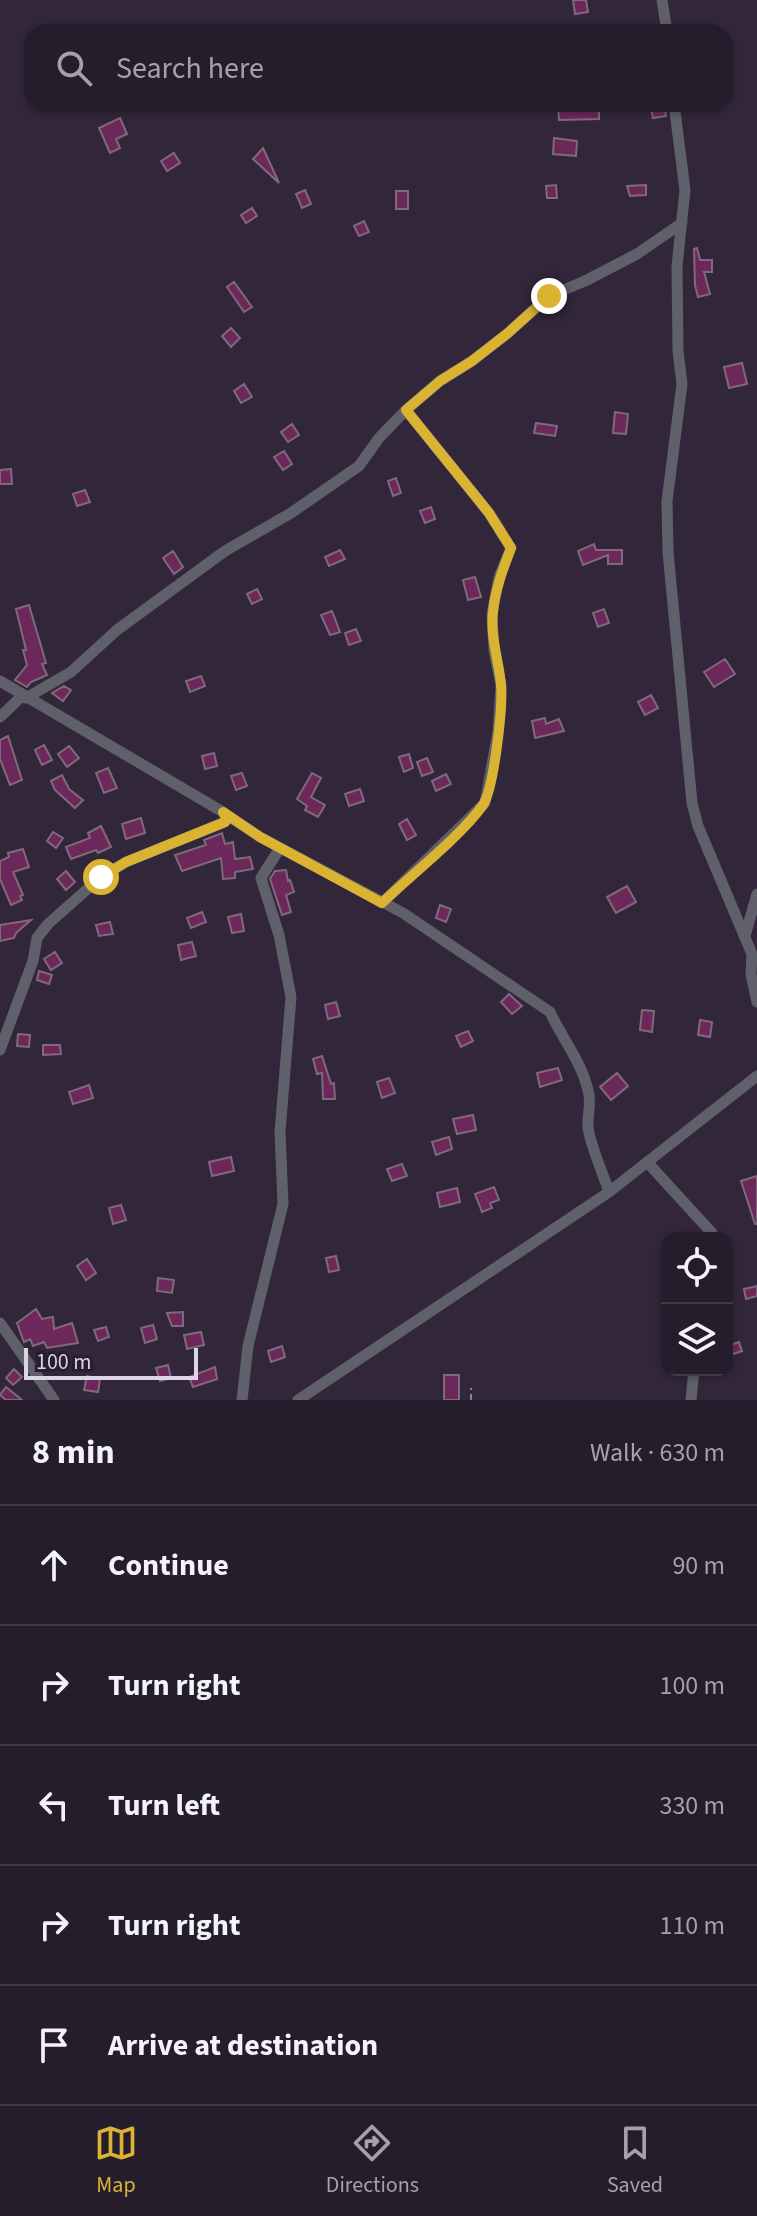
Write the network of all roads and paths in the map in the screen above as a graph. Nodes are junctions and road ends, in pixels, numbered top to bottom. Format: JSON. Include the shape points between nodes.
{"nodes":[{"id":1,"x":662,"y":0,"type":"edge"},
{"id":2,"x":666,"y":24,"type":"edge"},
{"id":3,"x":675,"y":112,"type":"edge"},
{"id":4,"x":682,"y":223,"type":"junction"},
{"id":5,"x":406,"y":410,"type":"junction"},
{"id":6,"x":0,"y":681,"type":"edge"},
{"id":7,"x":24,"y":697,"type":"junction"},
{"id":8,"x":0,"y":717,"type":"edge"},
{"id":9,"x":223,"y":812,"type":"junction"},
{"id":10,"x":280,"y":848,"type":"junction"},
{"id":11,"x":757,"y":894,"type":"edge"},
{"id":12,"x":382,"y":903,"type":"junction"},
{"id":13,"x":745,"y":936,"type":"junction"},
{"id":14,"x":757,"y":1002,"type":"edge"},
{"id":15,"x":0,"y":1050,"type":"edge"},
{"id":16,"x":757,"y":1076,"type":"edge"},
{"id":17,"x":647,"y":1162,"type":"junction"},
{"id":18,"x":609,"y":1192,"type":"junction"},
{"id":19,"x":711,"y":1232,"type":"edge"},
{"id":20,"x":0,"y":1323,"type":"edge"},
{"id":21,"x":693,"y":1376,"type":"edge"},
{"id":22,"x":471,"y":1388,"type":"dead end"},
{"id":23,"x":54,"y":1400,"type":"edge"},
{"id":24,"x":242,"y":1400,"type":"edge"},
{"id":25,"x":298,"y":1400,"type":"edge"},
{"id":26,"x":471,"y":1400,"type":"edge"},
{"id":27,"x":691,"y":1400,"type":"edge"}],
"edges":[{"from":1,"to":2,"type":"street"},
{"from":3,"to":4,"type":"street","via":[[685,190]]},
{"from":4,"to":5,"type":"street","via":[[637,254],[549,296]]},
{"from":4,"to":13,"type":"street","via":[[677,313],[682,384],[667,501],[669,566],[692,803]]},
{"from":5,"to":7,"type":"street","via":[[359,466],[225,551],[117,630],[71,672]]},
{"from":5,"to":12,"type":"street","via":[[511,548],[492,614],[501,685],[485,803]]},
{"from":6,"to":7,"type":"street"},
{"from":7,"to":8,"type":"street"},
{"from":7,"to":9,"type":"street"},
{"from":9,"to":10,"type":"street"},
{"from":9,"to":15,"type":"street","via":[[225,822],[101,877],[48,924],[37,938]]},
{"from":10,"to":12,"type":"street"},
{"from":10,"to":24,"type":"street","via":[[261,878],[291,997],[280,1132],[283,1204],[248,1346]]},
{"from":11,"to":13,"type":"street"},
{"from":12,"to":18,"type":"street","via":[[550,1012],[589,1091],[588,1126]]},
{"from":13,"to":14,"type":"street"},
{"from":16,"to":17,"type":"street"},
{"from":17,"to":18,"type":"street"},
{"from":17,"to":19,"type":"street"},
{"from":18,"to":25,"type":"street"},
{"from":20,"to":23,"type":"street"},
{"from":21,"to":27,"type":"street"},
{"from":22,"to":26,"type":"path"}]}
